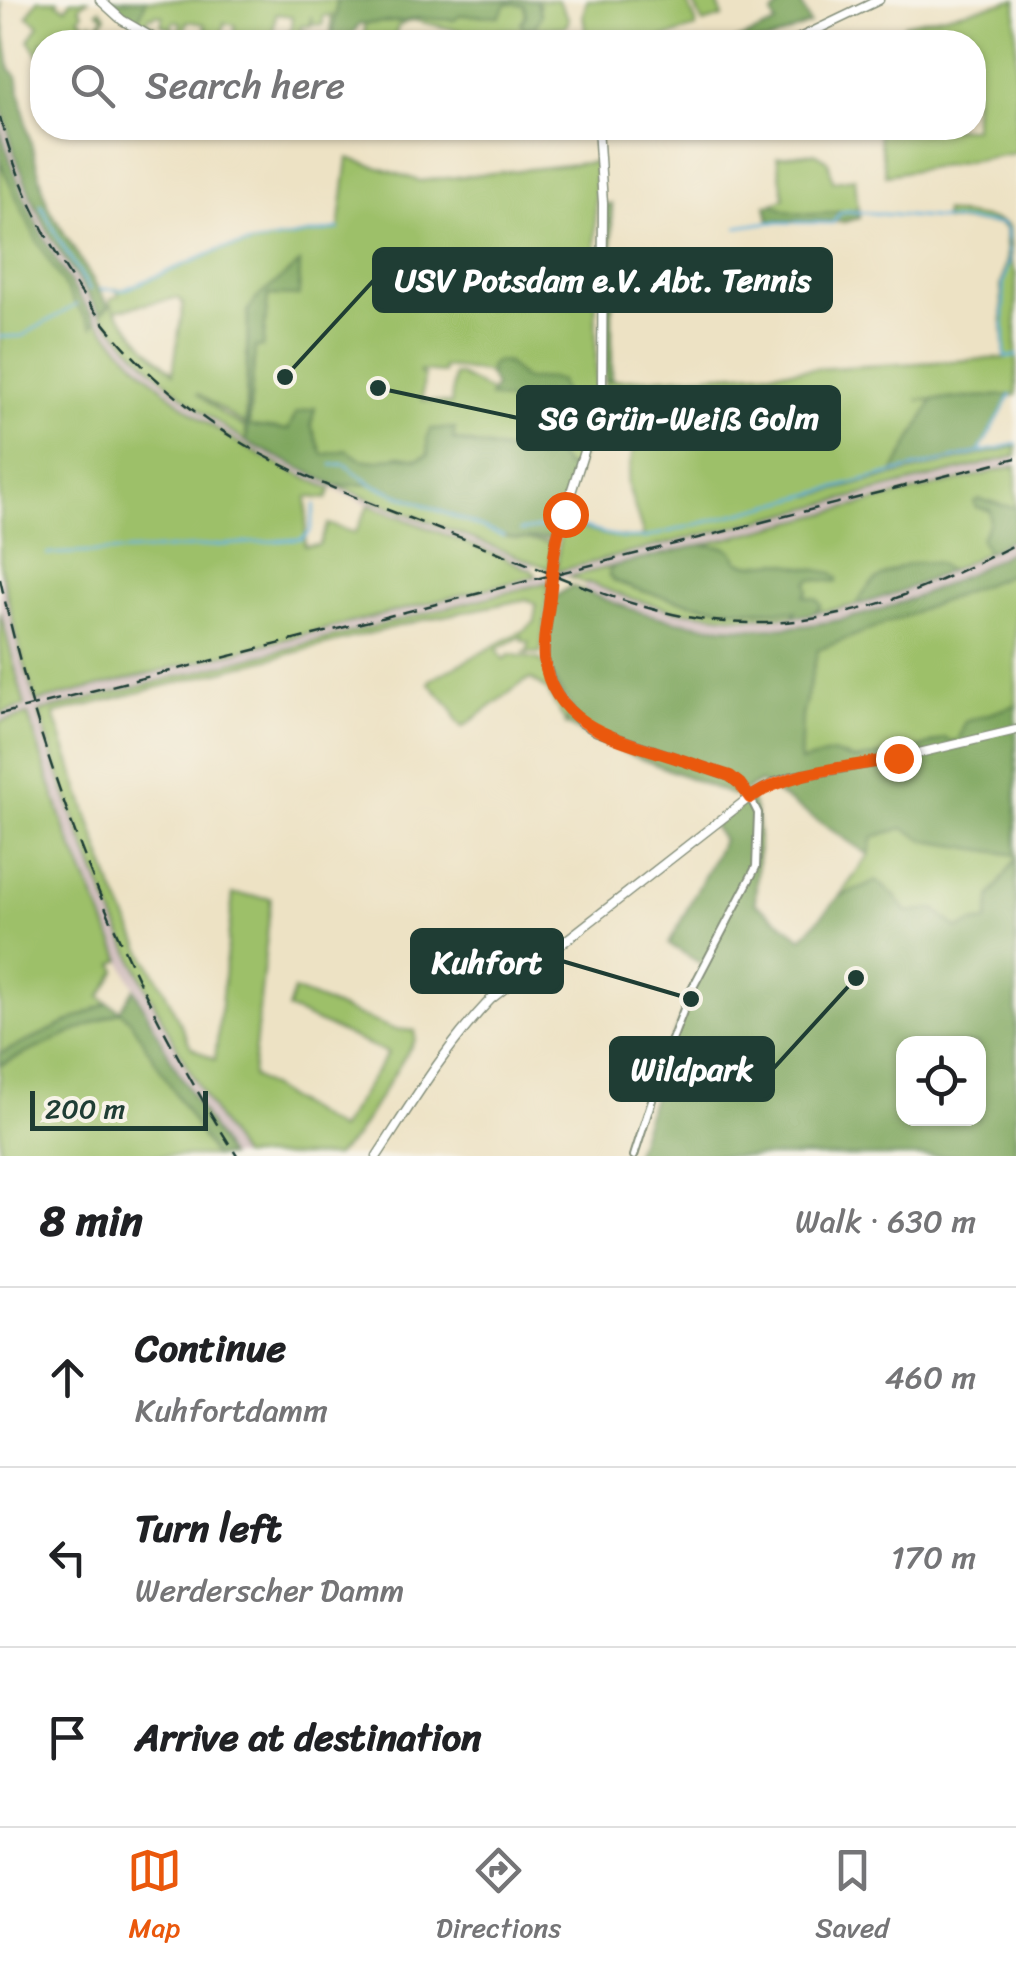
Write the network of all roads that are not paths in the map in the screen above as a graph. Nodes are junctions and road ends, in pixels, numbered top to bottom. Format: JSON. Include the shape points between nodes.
{"nodes":[{"id":1,"x":100,"y":0,"type":"edge"},
{"id":2,"x":879,"y":0,"type":"edge"},
{"id":3,"x":139,"y":30,"type":"edge"},
{"id":4,"x":816,"y":30,"type":"edge"},
{"id":5,"x":599,"y":140,"type":"edge"},
{"id":6,"x":1016,"y":730,"type":"edge"},
{"id":7,"x":750,"y":798,"type":"junction"},
{"id":8,"x":377,"y":1156,"type":"edge"},
{"id":9,"x":634,"y":1156,"type":"edge"}],
"edges":[{"from":1,"to":3,"type":"street"},
{"from":2,"to":4,"type":"street"},
{"from":5,"to":7,"type":"street","via":[[602,384],[556,540],[545,663],[558,697],[582,722],[730,776]]},
{"from":6,"to":7,"type":"street","via":[[791,777]]},
{"from":7,"to":8,"type":"street","via":[[491,999],[439,1061]]},
{"from":7,"to":9,"type":"street","via":[[758,813],[756,867],[691,991]]}]}
